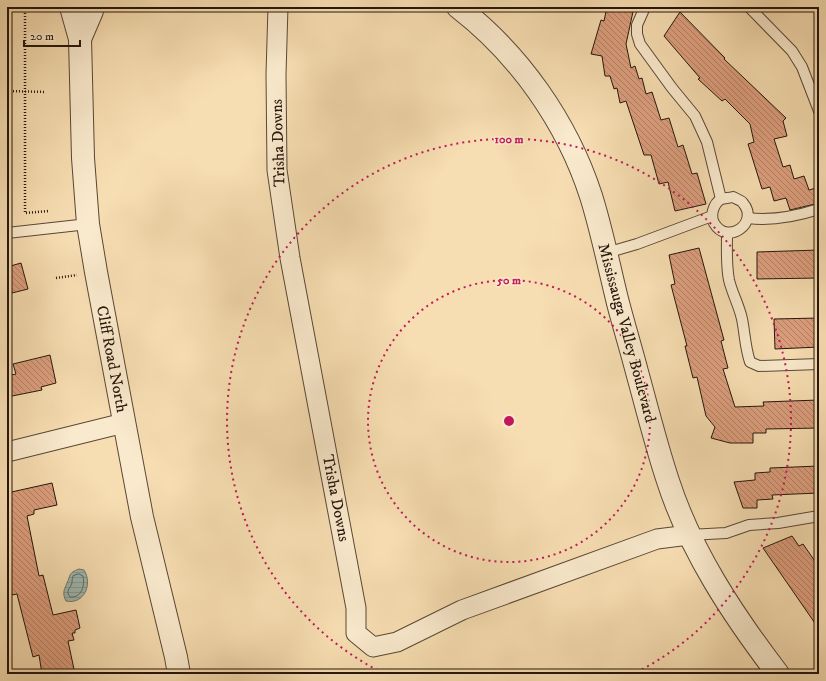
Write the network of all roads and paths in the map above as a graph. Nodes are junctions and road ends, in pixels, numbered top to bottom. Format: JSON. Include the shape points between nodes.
{"nodes":[{"id":1,"x":25,"y":7,"type":"edge"},
{"id":2,"x":71,"y":7,"type":"edge"},
{"id":3,"x":92,"y":7,"type":"edge"},
{"id":4,"x":278,"y":7,"type":"edge"},
{"id":5,"x":645,"y":7,"type":"edge"},
{"id":6,"x":749,"y":7,"type":"edge"},
{"id":7,"x":466,"y":9,"type":"edge"},
{"id":8,"x":80,"y":39,"type":"junction"},
{"id":9,"x":7,"y":90,"type":"edge"},
{"id":10,"x":26,"y":91,"type":"junction"},
{"id":11,"x":46,"y":92,"type":"dead end"},
{"id":12,"x":819,"y":110,"type":"edge"},
{"id":13,"x":721,"y":199,"type":"junction"},
{"id":14,"x":819,"y":208,"type":"edge"},
{"id":15,"x":49,"y":211,"type":"dead end"},
{"id":16,"x":712,"y":216,"type":"junction"},
{"id":17,"x":748,"y":218,"type":"junction"},
{"id":18,"x":88,"y":224,"type":"junction"},
{"id":19,"x":7,"y":232,"type":"edge"},
{"id":20,"x":727,"y":233,"type":"junction"},
{"id":21,"x":606,"y":253,"type":"junction"},
{"id":22,"x":819,"y":364,"type":"edge"},
{"id":23,"x":124,"y":423,"type":"junction"},
{"id":24,"x":7,"y":452,"type":"edge"},
{"id":25,"x":818,"y":518,"type":"edge"},
{"id":26,"x":689,"y":535,"type":"junction"},
{"id":27,"x":178,"y":674,"type":"edge"},
{"id":28,"x":778,"y":674,"type":"edge"}],
"edges":[{"from":1,"to":10,"type":"path"},
{"from":2,"to":8,"type":"street","name":"Cliff Road North"},
{"from":3,"to":8,"type":"street","name":"Cliff Road North"},
{"from":4,"to":26,"type":"street","name":"Trisha Downs","via":[[277,170],[290,258],[356,608],[356,633],[373,647],[397,642],[462,610],[657,539]]},
{"from":5,"to":13,"type":"lane","via":[[637,25],[640,44],[695,116],[707,142]]},
{"from":6,"to":12,"type":"lane","via":[[792,51],[802,67]]},
{"from":7,"to":21,"type":"street","name":"Mississauga Valley Boulevard","via":[[501,45],[535,86],[567,138],[590,195]]},
{"from":8,"to":18,"type":"street","name":"Cliff Road North","via":[[83,158]]},
{"from":9,"to":10,"type":"path"},
{"from":10,"to":11,"type":"path"},
{"from":10,"to":15,"type":"path","via":[[26,213]]},
{"from":13,"to":16,"type":"lane","via":[[713,207]]},
{"from":13,"to":17,"type":"lane","via":[[733,197],[743,202],[749,212]]},
{"from":14,"to":17,"type":"lane","via":[[799,214]]},
{"from":16,"to":20,"type":"lane","via":[[711,219],[717,228]]},
{"from":16,"to":21,"type":"lane"},
{"from":17,"to":20,"type":"lane","via":[[747,223],[739,231]]},
{"from":18,"to":19,"type":"lane"},
{"from":18,"to":23,"type":"street","name":"Cliff Road North"},
{"from":20,"to":22,"type":"lane","via":[[729,282],[740,308],[750,362],[759,366]]},
{"from":21,"to":26,"type":"street","name":"Mississauga Valley Boulevard","via":[[651,426],[668,483]]},
{"from":23,"to":24,"type":"street"},
{"from":23,"to":27,"type":"street","name":"Cliff Road North","via":[[142,517]]},
{"from":25,"to":26,"type":"lane","via":[[749,525],[726,533]]},
{"from":26,"to":28,"type":"street","name":"Mississauga Valley Boulevard","via":[[717,587]]}]}
